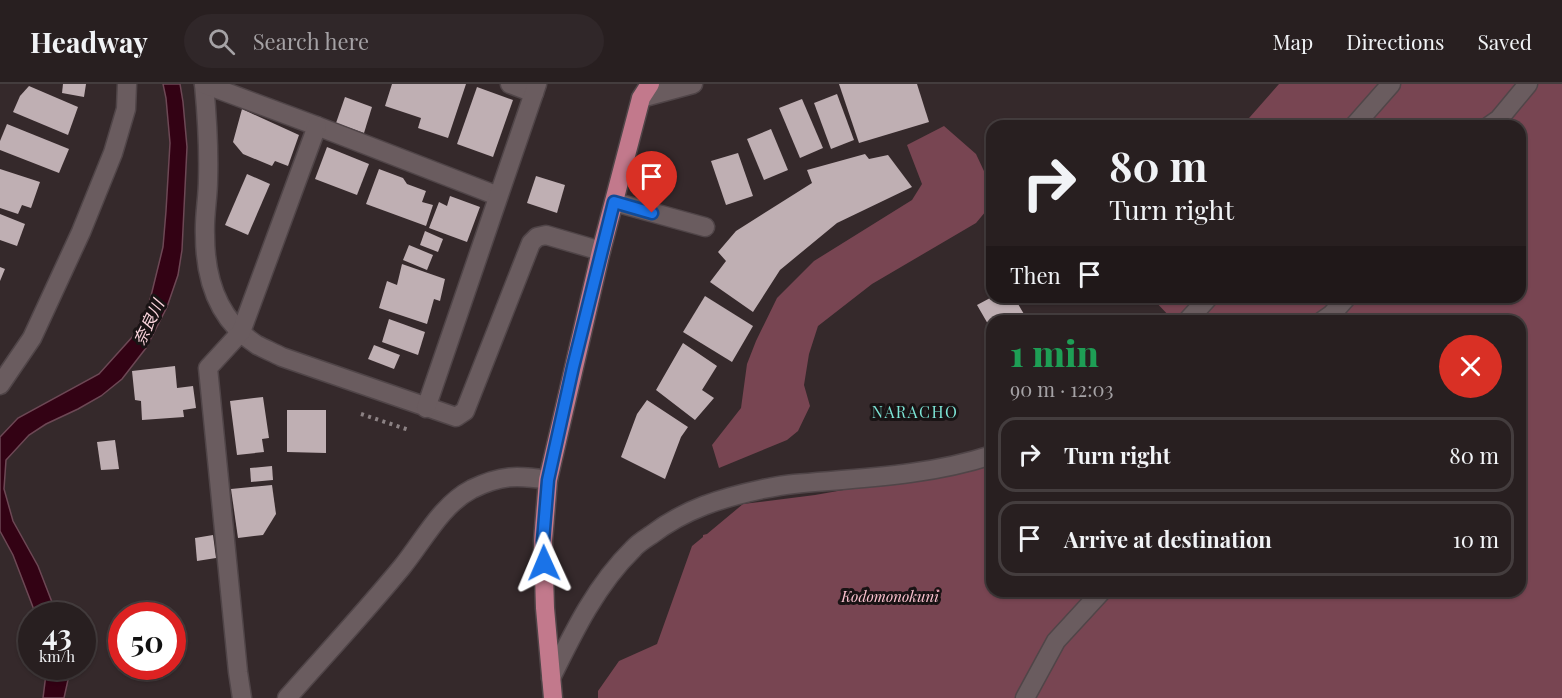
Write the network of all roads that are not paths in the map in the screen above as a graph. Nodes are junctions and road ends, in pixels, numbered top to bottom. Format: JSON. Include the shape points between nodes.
{"nodes":[{"id":1,"x":127,"y":84,"type":"edge"},
{"id":2,"x":204,"y":84,"type":"edge"},
{"id":3,"x":510,"y":84,"type":"edge"},
{"id":4,"x":693,"y":84,"type":"edge"},
{"id":5,"x":1391,"y":84,"type":"edge"},
{"id":6,"x":1528,"y":84,"type":"edge"},
{"id":7,"x":536,"y":88,"type":"edge"},
{"id":8,"x":644,"y":89,"type":"edge"},
{"id":9,"x":1359,"y":120,"type":"edge"},
{"id":10,"x":1497,"y":120,"type":"edge"},
{"id":11,"x":317,"y":126,"type":"junction"},
{"id":12,"x":498,"y":196,"type":"junction"},
{"id":13,"x":614,"y":202,"type":"junction"},
{"id":14,"x":705,"y":227,"type":"dead end"},
{"id":15,"x":601,"y":251,"type":"junction"},
{"id":16,"x":1204,"y":303,"type":"edge"},
{"id":17,"x":1342,"y":303,"type":"edge"},
{"id":18,"x":1192,"y":315,"type":"edge"},
{"id":19,"x":1331,"y":315,"type":"edge"},
{"id":20,"x":241,"y":332,"type":"junction"},
{"id":21,"x":0,"y":385,"type":"edge"},
{"id":22,"x":426,"y":408,"type":"junction"},
{"id":23,"x":986,"y":457,"type":"edge"},
{"id":24,"x":548,"y":480,"type":"junction"},
{"id":25,"x":1096,"y":597,"type":"edge"},
{"id":26,"x":550,"y":678,"type":"junction"},
{"id":27,"x":242,"y":698,"type":"edge"},
{"id":28,"x":286,"y":698,"type":"edge"},
{"id":29,"x":553,"y":698,"type":"edge"},
{"id":30,"x":1024,"y":698,"type":"edge"}],
"edges":[{"from":1,"to":21,"type":"street","via":[[126,109],[81,232],[32,338]]},
{"from":2,"to":11,"type":"street"},
{"from":2,"to":20,"type":"street","via":[[208,130],[204,234],[207,263],[214,294]]},
{"from":3,"to":7,"type":"street"},
{"from":4,"to":8,"type":"street"},
{"from":5,"to":9,"type":"street"},
{"from":6,"to":10,"type":"street"},
{"from":7,"to":12,"type":"street"},
{"from":8,"to":13,"type":"main road"},
{"from":11,"to":12,"type":"street"},
{"from":11,"to":20,"type":"street"},
{"from":12,"to":22,"type":"street"},
{"from":13,"to":14,"type":"street"},
{"from":13,"to":15,"type":"main road"},
{"from":15,"to":22,"type":"street","via":[[546,235],[537,237],[531,243],[465,411],[456,417]]},
{"from":15,"to":24,"type":"main road"},
{"from":16,"to":18,"type":"street"},
{"from":17,"to":19,"type":"street"},
{"from":20,"to":22,"type":"street","via":[[282,357]]},
{"from":20,"to":27,"type":"street","via":[[208,368]]},
{"from":23,"to":26,"type":"street","via":[[942,468],[791,484],[734,495],[669,522],[634,548],[606,580]]},
{"from":24,"to":26,"type":"main road","via":[[543,541]]},
{"from":24,"to":28,"type":"street","via":[[509,476],[470,490],[446,508],[402,566]]},
{"from":25,"to":30,"type":"street","via":[[1056,641]]},
{"from":26,"to":29,"type":"main road"}]}
